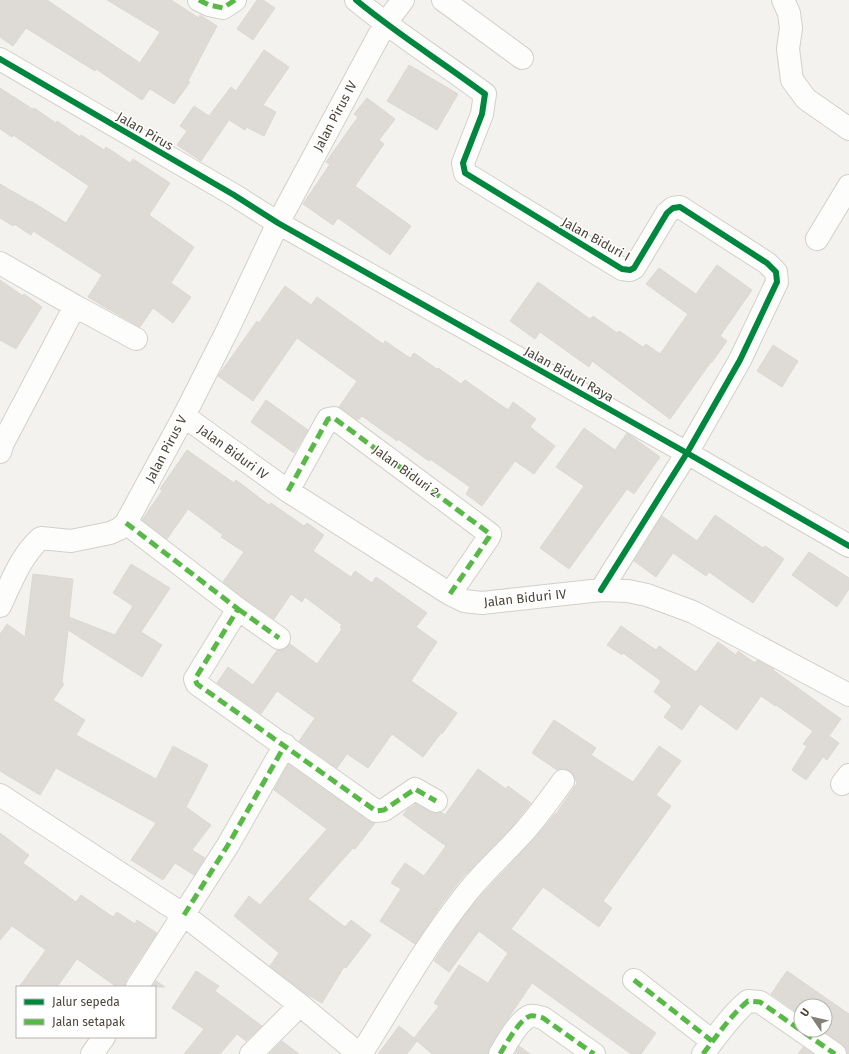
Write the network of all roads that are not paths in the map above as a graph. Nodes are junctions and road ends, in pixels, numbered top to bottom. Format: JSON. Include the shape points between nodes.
{"nodes":[{"id":1,"x":199,"y":0,"type":"edge"},
{"id":2,"x":234,"y":0,"type":"edge"},
{"id":3,"x":356,"y":0,"type":"edge"},
{"id":4,"x":443,"y":0,"type":"edge"},
{"id":5,"x":784,"y":0,"type":"edge"},
{"id":6,"x":394,"y":12,"type":"edge"},
{"id":7,"x":522,"y":58,"type":"dead end"},
{"id":8,"x":0,"y":59,"type":"edge"},
{"id":9,"x":849,"y":129,"type":"edge"},
{"id":10,"x":849,"y":186,"type":"edge"},
{"id":11,"x":278,"y":223,"type":"junction"},
{"id":12,"x":817,"y":240,"type":"dead end"},
{"id":13,"x":0,"y":263,"type":"edge"},
{"id":14,"x":75,"y":306,"type":"junction"},
{"id":15,"x":136,"y":339,"type":"dead end"},
{"id":16,"x":184,"y":416,"type":"junction"},
{"id":17,"x":1,"y":446,"type":"edge"},
{"id":18,"x":687,"y":454,"type":"junction"},
{"id":19,"x":288,"y":491,"type":"junction"},
{"id":20,"x":126,"y":523,"type":"junction"},
{"id":21,"x":849,"y":546,"type":"edge"},
{"id":22,"x":601,"y":590,"type":"junction"},
{"id":23,"x":450,"y":594,"type":"junction"},
{"id":24,"x":0,"y":606,"type":"edge"},
{"id":25,"x":238,"y":609,"type":"junction"},
{"id":26,"x":278,"y":638,"type":"dead end"},
{"id":27,"x":849,"y":695,"type":"edge"},
{"id":28,"x":285,"y":745,"type":"junction"},
{"id":29,"x":563,"y":781,"type":"dead end"},
{"id":30,"x":0,"y":795,"type":"edge"},
{"id":31,"x":436,"y":801,"type":"dead end"},
{"id":32,"x":184,"y":915,"type":"junction"},
{"id":33,"x":634,"y":980,"type":"dead end"},
{"id":34,"x":138,"y":986,"type":"edge"},
{"id":35,"x":300,"y":1005,"type":"junction"},
{"id":36,"x":103,"y":1038,"type":"edge"},
{"id":37,"x":708,"y":1048,"type":"edge"},
{"id":38,"x":92,"y":1054,"type":"edge"},
{"id":39,"x":251,"y":1054,"type":"edge"},
{"id":40,"x":360,"y":1054,"type":"edge"},
{"id":41,"x":500,"y":1054,"type":"edge"},
{"id":42,"x":594,"y":1054,"type":"edge"},
{"id":43,"x":834,"y":1054,"type":"edge"}],
"edges":[{"from":1,"to":2,"type":"street","via":[[223,8]]},
{"from":3,"to":6,"type":"street"},
{"from":4,"to":7,"type":"street"},
{"from":5,"to":9,"type":"street","via":[[791,28],[788,49],[792,80],[806,99]]},
{"from":6,"to":11,"type":"street","name":"Jalan Pirus IV"},
{"from":6,"to":18,"type":"street","name":"Jalan Biduri I","via":[[444,64],[485,94],[482,114],[463,163],[465,173],[622,269],[634,268],[667,213],[680,207],[776,272],[777,282],[740,360]]},
{"from":8,"to":11,"type":"street","name":"Jalan Pirus"},
{"from":10,"to":12,"type":"street"},
{"from":11,"to":16,"type":"street","name":"Jalan Pirus V"},
{"from":11,"to":18,"type":"street","name":"Jalan Biduri Raya"},
{"from":13,"to":14,"type":"street"},
{"from":14,"to":15,"type":"street"},
{"from":14,"to":17,"type":"street"},
{"from":16,"to":19,"type":"street","name":"Jalan Biduri IV"},
{"from":16,"to":20,"type":"street","name":"Jalan Pirus V"},
{"from":18,"to":21,"type":"street","name":"Jalan Biduri Raya"},
{"from":18,"to":22,"type":"street"},
{"from":19,"to":23,"type":"street","name":"Jalan Biduri IV"},
{"from":19,"to":23,"type":"street","name":"Jalan Biduri 2","via":[[328,419],[334,418],[490,534]]},
{"from":20,"to":24,"type":"street","via":[[110,533],[71,541],[41,538],[22,563]]},
{"from":20,"to":25,"type":"street"},
{"from":22,"to":23,"type":"street","name":"Jalan Biduri IV","via":[[482,603],[464,601]]},
{"from":22,"to":27,"type":"street","name":"Jalan Biduri IV","via":[[647,595],[693,612]]},
{"from":25,"to":26,"type":"street"},
{"from":25,"to":28,"type":"street","via":[[195,681]]},
{"from":28,"to":31,"type":"street","via":[[376,811],[384,810],[415,789]]},
{"from":28,"to":32,"type":"street","via":[[228,845]]},
{"from":29,"to":40,"type":"street","via":[[522,834],[467,892],[443,923]]},
{"from":30,"to":32,"type":"street"},
{"from":32,"to":34,"type":"street"},
{"from":32,"to":35,"type":"street"},
{"from":33,"to":37,"type":"street"},
{"from":35,"to":39,"type":"street"},
{"from":35,"to":40,"type":"street"},
{"from":36,"to":38,"type":"street"},
{"from":37,"to":43,"type":"street","via":[[743,1005],[754,1000]]},
{"from":41,"to":42,"type":"street","via":[[523,1020],[529,1016],[543,1018]]}]}
